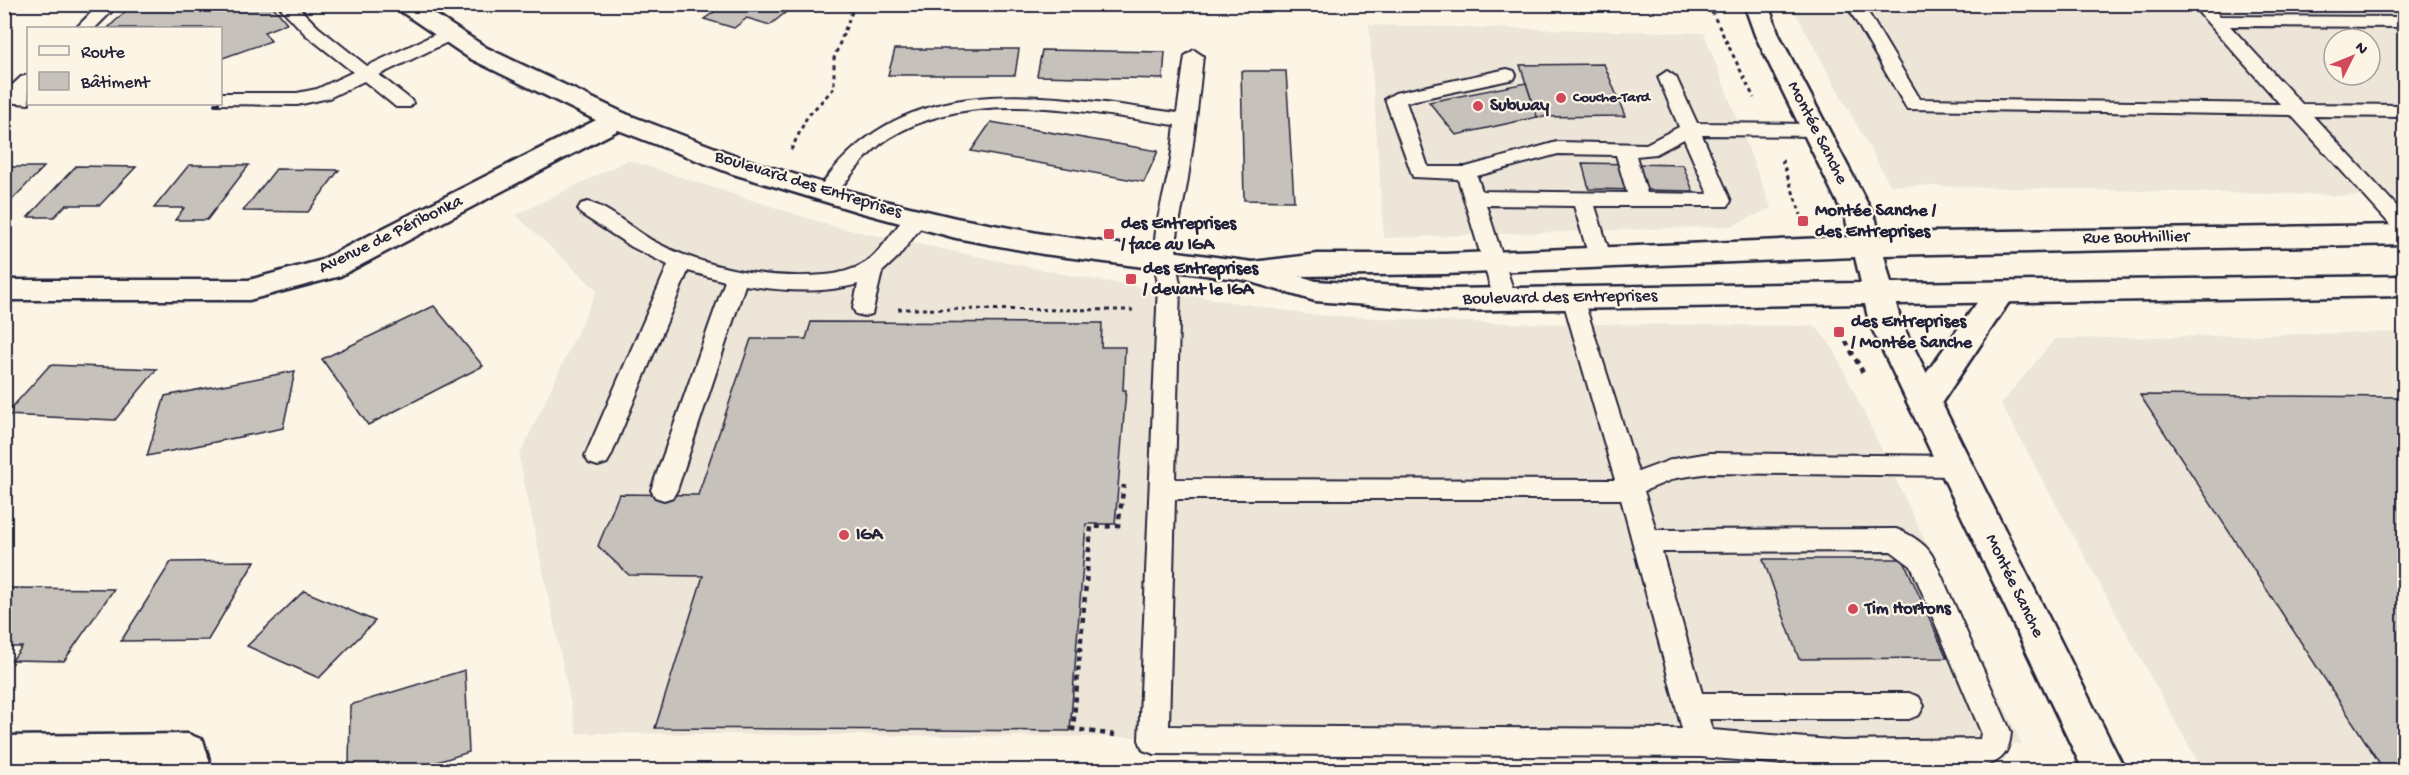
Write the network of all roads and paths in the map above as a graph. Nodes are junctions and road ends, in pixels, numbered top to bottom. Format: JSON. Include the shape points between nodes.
{"nodes":[{"id":1,"x":111,"y":4,"type":"edge"},
{"id":2,"x":285,"y":4,"type":"edge"},
{"id":3,"x":402,"y":4,"type":"edge"},
{"id":4,"x":855,"y":4,"type":"edge"},
{"id":5,"x":1708,"y":4,"type":"edge"},
{"id":6,"x":1735,"y":4,"type":"edge"},
{"id":7,"x":1756,"y":4,"type":"edge"},
{"id":8,"x":1854,"y":4,"type":"edge"},
{"id":9,"x":2199,"y":4,"type":"edge"},
{"id":10,"x":2214,"y":21,"type":"junction"},
{"id":11,"x":2404,"y":22,"type":"edge"},
{"id":12,"x":86,"y":27,"type":"edge"},
{"id":13,"x":448,"y":35,"type":"junction"},
{"id":14,"x":1767,"y":35,"type":"junction"},
{"id":15,"x":1194,"y":56,"type":"dead end"},
{"id":16,"x":365,"y":74,"type":"junction"},
{"id":17,"x":1508,"y":75,"type":"dead end"},
{"id":18,"x":1667,"y":77,"type":"dead end"},
{"id":19,"x":27,"y":82,"type":"edge"},
{"id":20,"x":27,"y":98,"type":"edge"},
{"id":21,"x":222,"y":99,"type":"edge"},
{"id":22,"x":1754,"y":99,"type":"dead end"},
{"id":23,"x":403,"y":103,"type":"dead end"},
{"id":24,"x":2297,"y":111,"type":"junction"},
{"id":25,"x":2404,"y":111,"type":"edge"},
{"id":26,"x":617,"y":120,"type":"junction"},
{"id":27,"x":1185,"y":120,"type":"junction"},
{"id":28,"x":1689,"y":129,"type":"junction"},
{"id":29,"x":1816,"y":130,"type":"junction"},
{"id":30,"x":1624,"y":149,"type":"junction"},
{"id":31,"x":787,"y":159,"type":"dead end"},
{"id":32,"x":1783,"y":164,"type":"dead end"},
{"id":33,"x":1466,"y":173,"type":"junction"},
{"id":34,"x":826,"y":193,"type":"junction"},
{"id":35,"x":1474,"y":198,"type":"junction"},
{"id":36,"x":1581,"y":199,"type":"junction"},
{"id":37,"x":1639,"y":200,"type":"junction"},
{"id":38,"x":588,"y":209,"type":"dead end"},
{"id":39,"x":917,"y":218,"type":"junction"},
{"id":40,"x":1803,"y":221,"type":"dead end"},
{"id":41,"x":2404,"y":226,"type":"edge"},
{"id":42,"x":2404,"y":234,"type":"edge"},
{"id":43,"x":1868,"y":246,"type":"junction"},
{"id":44,"x":1600,"y":257,"type":"junction"},
{"id":45,"x":1164,"y":260,"type":"junction"},
{"id":46,"x":681,"y":261,"type":"junction"},
{"id":47,"x":1492,"y":262,"type":"junction"},
{"id":48,"x":872,"y":269,"type":"junction"},
{"id":49,"x":1246,"y":270,"type":"junction"},
{"id":50,"x":737,"y":277,"type":"junction"},
{"id":51,"x":2404,"y":286,"type":"edge"},
{"id":52,"x":4,"y":290,"type":"edge"},
{"id":53,"x":2000,"y":293,"type":"junction"},
{"id":54,"x":1878,"y":294,"type":"junction"},
{"id":55,"x":1573,"y":297,"type":"junction"},
{"id":56,"x":1134,"y":299,"type":"dead end"},
{"id":57,"x":1505,"y":299,"type":"junction"},
{"id":58,"x":864,"y":308,"type":"joint"},
{"id":59,"x":1134,"y":310,"type":"junction"},
{"id":60,"x":1133,"y":320,"type":"dead end"},
{"id":61,"x":1924,"y":402,"type":"junction"},
{"id":62,"x":598,"y":456,"type":"dead end"},
{"id":63,"x":1955,"y":466,"type":"junction"},
{"id":64,"x":1128,"y":477,"type":"dead end"},
{"id":65,"x":1629,"y":486,"type":"junction"},
{"id":66,"x":1162,"y":489,"type":"junction"},
{"id":67,"x":664,"y":490,"type":"dead end"},
{"id":68,"x":1646,"y":541,"type":"junction"},
{"id":69,"x":1691,"y":706,"type":"junction"},
{"id":70,"x":1909,"y":706,"type":"dead end"},
{"id":71,"x":1073,"y":729,"type":"dead end"},
{"id":72,"x":1701,"y":743,"type":"junction"},
{"id":73,"x":15,"y":760,"type":"edge"},
{"id":74,"x":191,"y":771,"type":"edge"},
{"id":75,"x":2104,"y":771,"type":"edge"}],
"edges":[{"from":1,"to":12,"type":"lane"},
{"from":2,"to":16,"type":"lane"},
{"from":3,"to":13,"type":"street","name":"Boulevard des Entreprises"},
{"from":4,"to":31,"type":"path","via":[[834,58],[834,88],[807,117]]},
{"from":5,"to":22,"type":"path"},
{"from":6,"to":14,"type":"street","name":"Montée Sanche"},
{"from":7,"to":14,"type":"street","name":"Montée Sanche"},
{"from":8,"to":24,"type":"lane","via":[[1914,105]]},
{"from":9,"to":10,"type":"lane"},
{"from":10,"to":11,"type":"lane"},
{"from":10,"to":24,"type":"lane"},
{"from":13,"to":16,"type":"lane"},
{"from":13,"to":26,"type":"street","name":"Boulevard des Entreprises","via":[[515,73]]},
{"from":14,"to":29,"type":"street","name":"Montée Sanche"},
{"from":15,"to":27,"type":"lane"},
{"from":16,"to":21,"type":"lane","via":[[310,98]]},
{"from":16,"to":23,"type":"lane"},
{"from":17,"to":33,"type":"lane","via":[[1395,99],[1420,173]]},
{"from":18,"to":28,"type":"lane"},
{"from":19,"to":20,"type":"lane","via":[[10,98]]},
{"from":24,"to":25,"type":"lane"},
{"from":24,"to":41,"type":"lane"},
{"from":26,"to":34,"type":"street","name":"Boulevard des Entreprises","via":[[729,163]]},
{"from":26,"to":52,"type":"street","name":"Avenue de Péribonka","via":[[329,269],[249,290]]},
{"from":27,"to":34,"type":"lane","via":[[1036,102],[950,108],[909,119],[881,135]]},
{"from":27,"to":45,"type":"lane","via":[[1179,173],[1165,228]]},
{"from":28,"to":29,"type":"lane"},
{"from":28,"to":30,"type":"lane","via":[[1649,150]]},
{"from":28,"to":37,"type":"lane","via":[[1721,201]]},
{"from":29,"to":43,"type":"street","name":"Montée Sanche","via":[[1861,220]]},
{"from":30,"to":33,"type":"lane","via":[[1557,148]]},
{"from":30,"to":37,"type":"lane"},
{"from":32,"to":40,"type":"path"},
{"from":33,"to":35,"type":"lane"},
{"from":34,"to":39,"type":"street","name":"Boulevard des Entreprises"},
{"from":35,"to":36,"type":"lane"},
{"from":35,"to":47,"type":"lane"},
{"from":36,"to":37,"type":"lane"},
{"from":36,"to":44,"type":"lane"},
{"from":38,"to":46,"type":"lane","via":[[630,237]]},
{"from":39,"to":45,"type":"street","name":"Boulevard des Entreprises","via":[[1043,244]]},
{"from":39,"to":48,"type":"lane"},
{"from":42,"to":43,"type":"street","name":"Rue Bouthillier"},
{"from":43,"to":44,"type":"street","name":"Boulevard des Entreprises"},
{"from":43,"to":54,"type":"street","name":"Montée Sanche"},
{"from":44,"to":47,"type":"street","name":"Boulevard des Entreprises"},
{"from":45,"to":49,"type":"street","name":"Boulevard des Entreprises"},
{"from":45,"to":66,"type":"lane","via":[[1169,284]]},
{"from":46,"to":50,"type":"lane"},
{"from":46,"to":62,"type":"lane"},
{"from":47,"to":49,"type":"street","name":"Boulevard des Entreprises","via":[[1318,264]]},
{"from":47,"to":57,"type":"lane"},
{"from":48,"to":50,"type":"lane","via":[[845,279],[807,283]]},
{"from":48,"to":58,"type":"lane"},
{"from":49,"to":57,"type":"street","name":"Boulevard des Entreprises","via":[[1315,291]]},
{"from":50,"to":67,"type":"lane"},
{"from":51,"to":53,"type":"street"},
{"from":53,"to":54,"type":"street"},
{"from":53,"to":61,"type":"street"},
{"from":54,"to":55,"type":"street","name":"Boulevard des Entreprises"},
{"from":54,"to":61,"type":"street","name":"Montée Sanche","via":[[1885,322]]},
{"from":55,"to":57,"type":"street","name":"Boulevard des Entreprises"},
{"from":55,"to":65,"type":"lane"},
{"from":56,"to":59,"type":"path"},
{"from":58,"to":59,"type":"path"},
{"from":59,"to":60,"type":"path"},
{"from":61,"to":63,"type":"street","name":"Montée Sanche"},
{"from":63,"to":65,"type":"lane","via":[[1710,463],[1664,472]]},
{"from":63,"to":75,"type":"street","name":"Montée Sanche"},
{"from":64,"to":71,"type":"path","via":[[1122,488],[1118,526],[1091,527]]},
{"from":65,"to":66,"type":"lane","via":[[1601,491]]},
{"from":65,"to":68,"type":"lane"},
{"from":66,"to":72,"type":"lane","via":[[1154,740]]},
{"from":68,"to":69,"type":"lane"},
{"from":68,"to":72,"type":"lane","via":[[1896,540],[1921,559],[1996,732],[1995,745],[1988,752],[1971,754],[1842,755]]},
{"from":69,"to":70,"type":"lane"},
{"from":69,"to":72,"type":"lane"},
{"from":73,"to":74,"type":"street","via":[[188,753]]}]}
